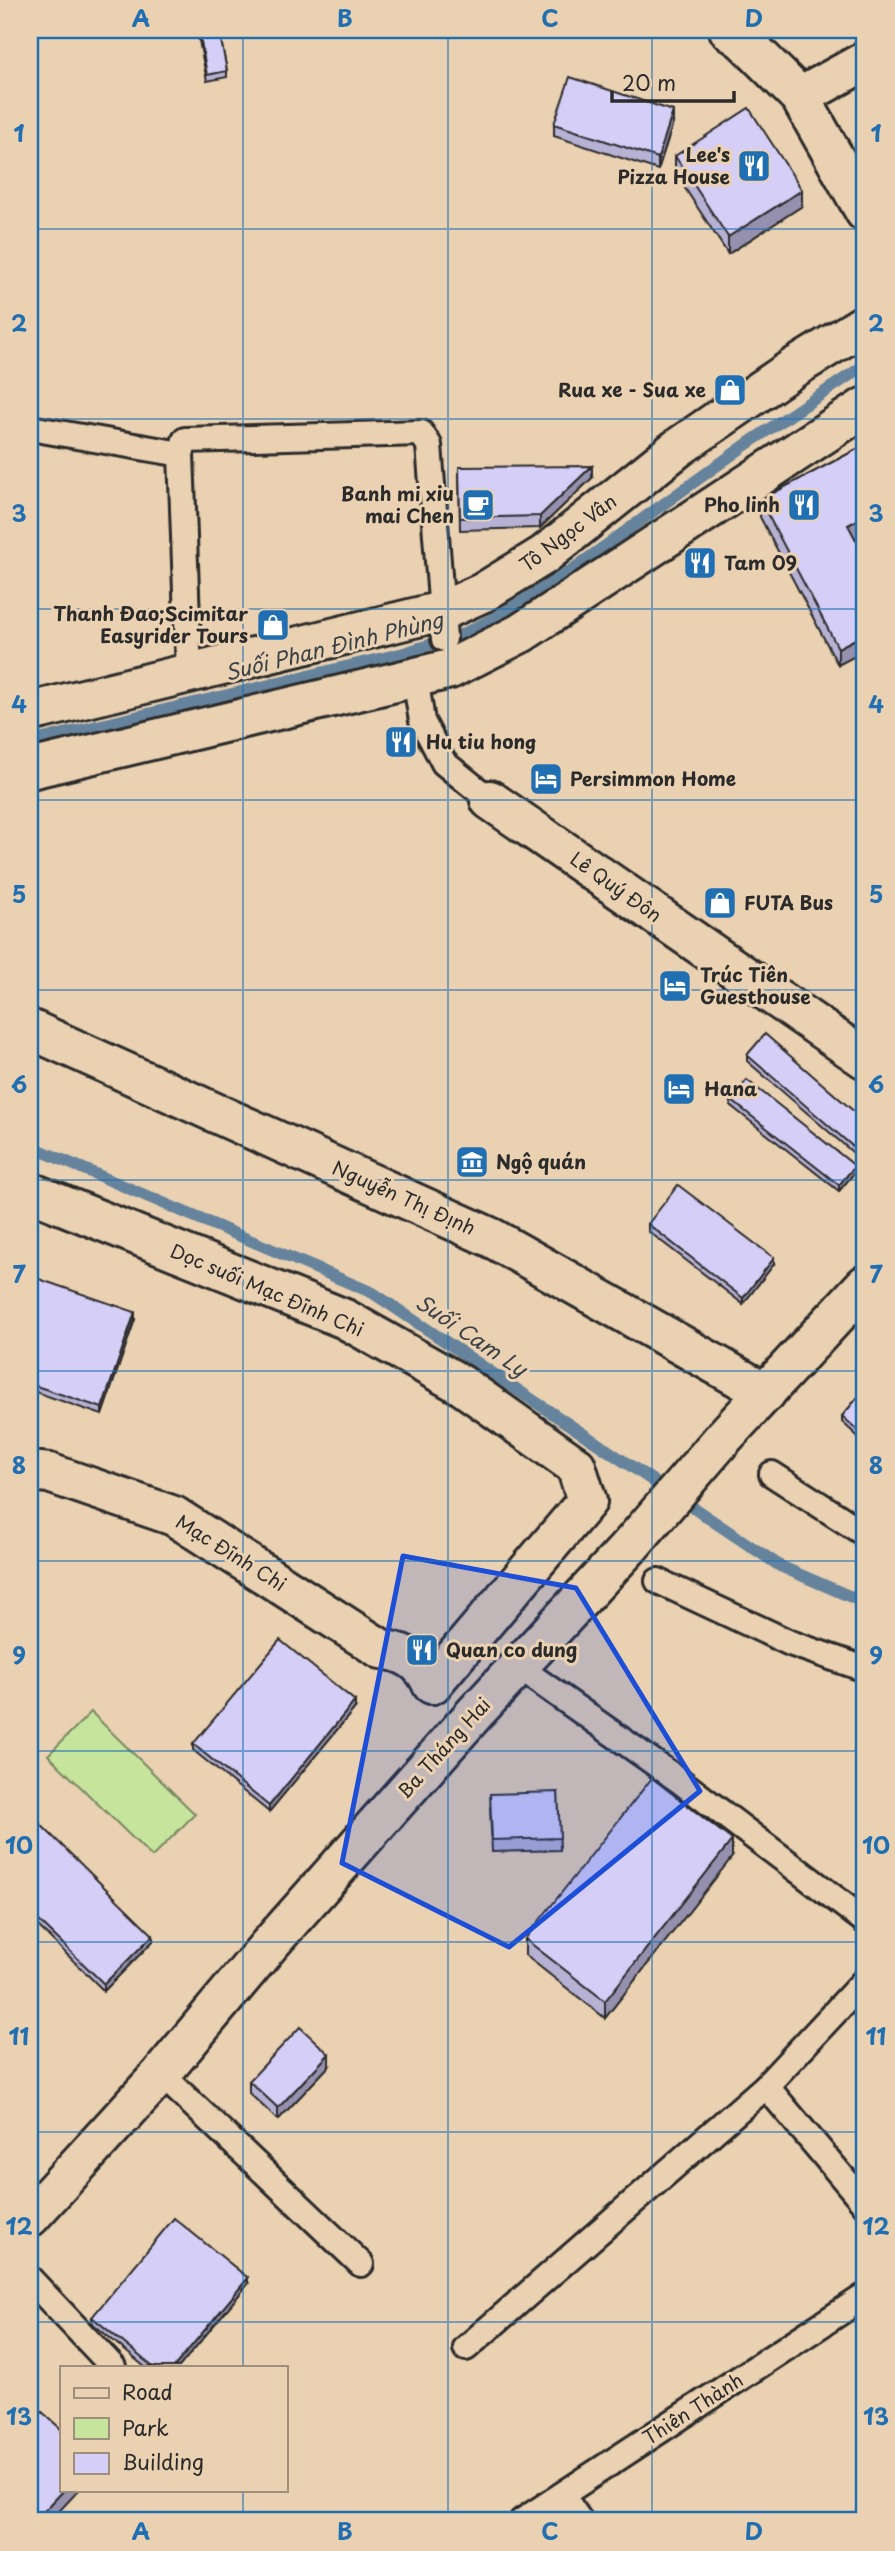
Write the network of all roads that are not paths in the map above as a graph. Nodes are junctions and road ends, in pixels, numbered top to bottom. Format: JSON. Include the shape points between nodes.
{"nodes":[{"id":1,"x":729,"y":30,"type":"edge"},
{"id":2,"x":865,"y":61,"type":"edge"},
{"id":3,"x":800,"y":97,"type":"junction"},
{"id":4,"x":865,"y":212,"type":"edge"},
{"id":5,"x":865,"y":324,"type":"edge"},
{"id":6,"x":865,"y":407,"type":"edge"},
{"id":7,"x":30,"y":428,"type":"edge"},
{"id":8,"x":181,"y":454,"type":"junction"},
{"id":9,"x":440,"y":651,"type":"junction"},
{"id":10,"x":189,"y":674,"type":"junction"},
{"id":11,"x":30,"y":712,"type":"edge"},
{"id":12,"x":30,"y":769,"type":"edge"},
{"id":13,"x":490,"y":800,"type":"joint"},
{"id":14,"x":30,"y":1029,"type":"edge"},
{"id":15,"x":865,"y":1059,"type":"edge"},
{"id":16,"x":30,"y":1192,"type":"edge"},
{"id":17,"x":865,"y":1285,"type":"edge"},
{"id":18,"x":766,"y":1393,"type":"junction"},
{"id":19,"x":30,"y":1471,"type":"edge"},
{"id":20,"x":772,"y":1474,"type":"dead end"},
{"id":21,"x":865,"y":1534,"type":"edge"},
{"id":22,"x":658,"y":1581,"type":"dead end"},
{"id":23,"x":517,"y":1667,"type":"junction"},
{"id":24,"x":865,"y":1670,"type":"edge"},
{"id":25,"x":432,"y":1684,"type":"junction"},
{"id":26,"x":475,"y":1713,"type":"junction"},
{"id":27,"x":865,"y":1922,"type":"edge"},
{"id":28,"x":865,"y":1980,"type":"edge"},
{"id":29,"x":161,"y":2074,"type":"junction"},
{"id":30,"x":766,"y":2086,"type":"junction"},
{"id":31,"x":865,"y":2204,"type":"edge"},
{"id":32,"x":30,"y":2217,"type":"edge"},
{"id":33,"x":360,"y":2264,"type":"dead end"},
{"id":34,"x":30,"y":2280,"type":"edge"},
{"id":35,"x":865,"y":2296,"type":"edge"},
{"id":36,"x":466,"y":2348,"type":"dead end"},
{"id":37,"x":112,"y":2366,"type":"edge"},
{"id":38,"x":562,"y":2495,"type":"junction"},
{"id":39,"x":522,"y":2521,"type":"edge"},
{"id":40,"x":580,"y":2521,"type":"edge"}],
"edges":[{"from":1,"to":3,"type":"street"},
{"from":2,"to":3,"type":"street"},
{"from":3,"to":4,"type":"street"},
{"from":5,"to":9,"type":"street","name":"Tô Ngọc Vân","via":[[679,447],[544,555],[484,592]]},
{"from":6,"to":9,"type":"street","name":"Tô Ngọc Vân","via":[[521,633]]},
{"from":7,"to":8,"type":"lane"},
{"from":8,"to":9,"type":"lane","name":"Lê Quý Đôn","via":[[185,440],[421,433],[429,445]]},
{"from":8,"to":10,"type":"lane"},
{"from":9,"to":10,"type":"street","name":"Tô Ngọc Vân"},
{"from":9,"to":12,"type":"street","name":"Tô Ngọc Vân"},
{"from":9,"to":13,"type":"lane","name":"Lê Quý Đôn","via":[[422,721],[444,762]]},
{"from":10,"to":11,"type":"street","name":"Tô Ngọc Vân"},
{"from":13,"to":15,"type":"street","name":"Lê Quý Đôn"},
{"from":14,"to":18,"type":"street","name":"Nguyễn Thị Định","via":[[492,1238]]},
{"from":16,"to":25,"type":"street","name":"Dọc suối Mạc Đĩnh Chi","via":[[345,1319],[460,1384],[576,1466],[587,1501]]},
{"from":17,"to":18,"type":"street","name":"Ba Tháng Hai"},
{"from":18,"to":23,"type":"street","name":"Ba Tháng Hai"},
{"from":19,"to":25,"type":"street","name":"Mạc Đĩnh Chi","via":[[49,1473],[174,1516],[380,1649],[398,1651],[425,1668]]},
{"from":20,"to":21,"type":"lane"},
{"from":22,"to":24,"type":"lane","via":[[790,1643]]},
{"from":23,"to":26,"type":"street","name":"Ba Tháng Hai"},
{"from":23,"to":27,"type":"lane","via":[[680,1782]]},
{"from":25,"to":26,"type":"street","name":"Mạc Đĩnh Chi"},
{"from":26,"to":29,"type":"street","name":"Ba Tháng Hai"},
{"from":28,"to":30,"type":"lane"},
{"from":29,"to":32,"type":"street","name":"Ba Tháng Hai"},
{"from":29,"to":33,"type":"lane"},
{"from":30,"to":31,"type":"lane"},
{"from":30,"to":36,"type":"lane"},
{"from":34,"to":37,"type":"lane"},
{"from":35,"to":38,"type":"lane","name":"Thiên Thành"},
{"from":38,"to":39,"type":"lane","name":"Thiên Thành"},
{"from":38,"to":40,"type":"lane"}]}
